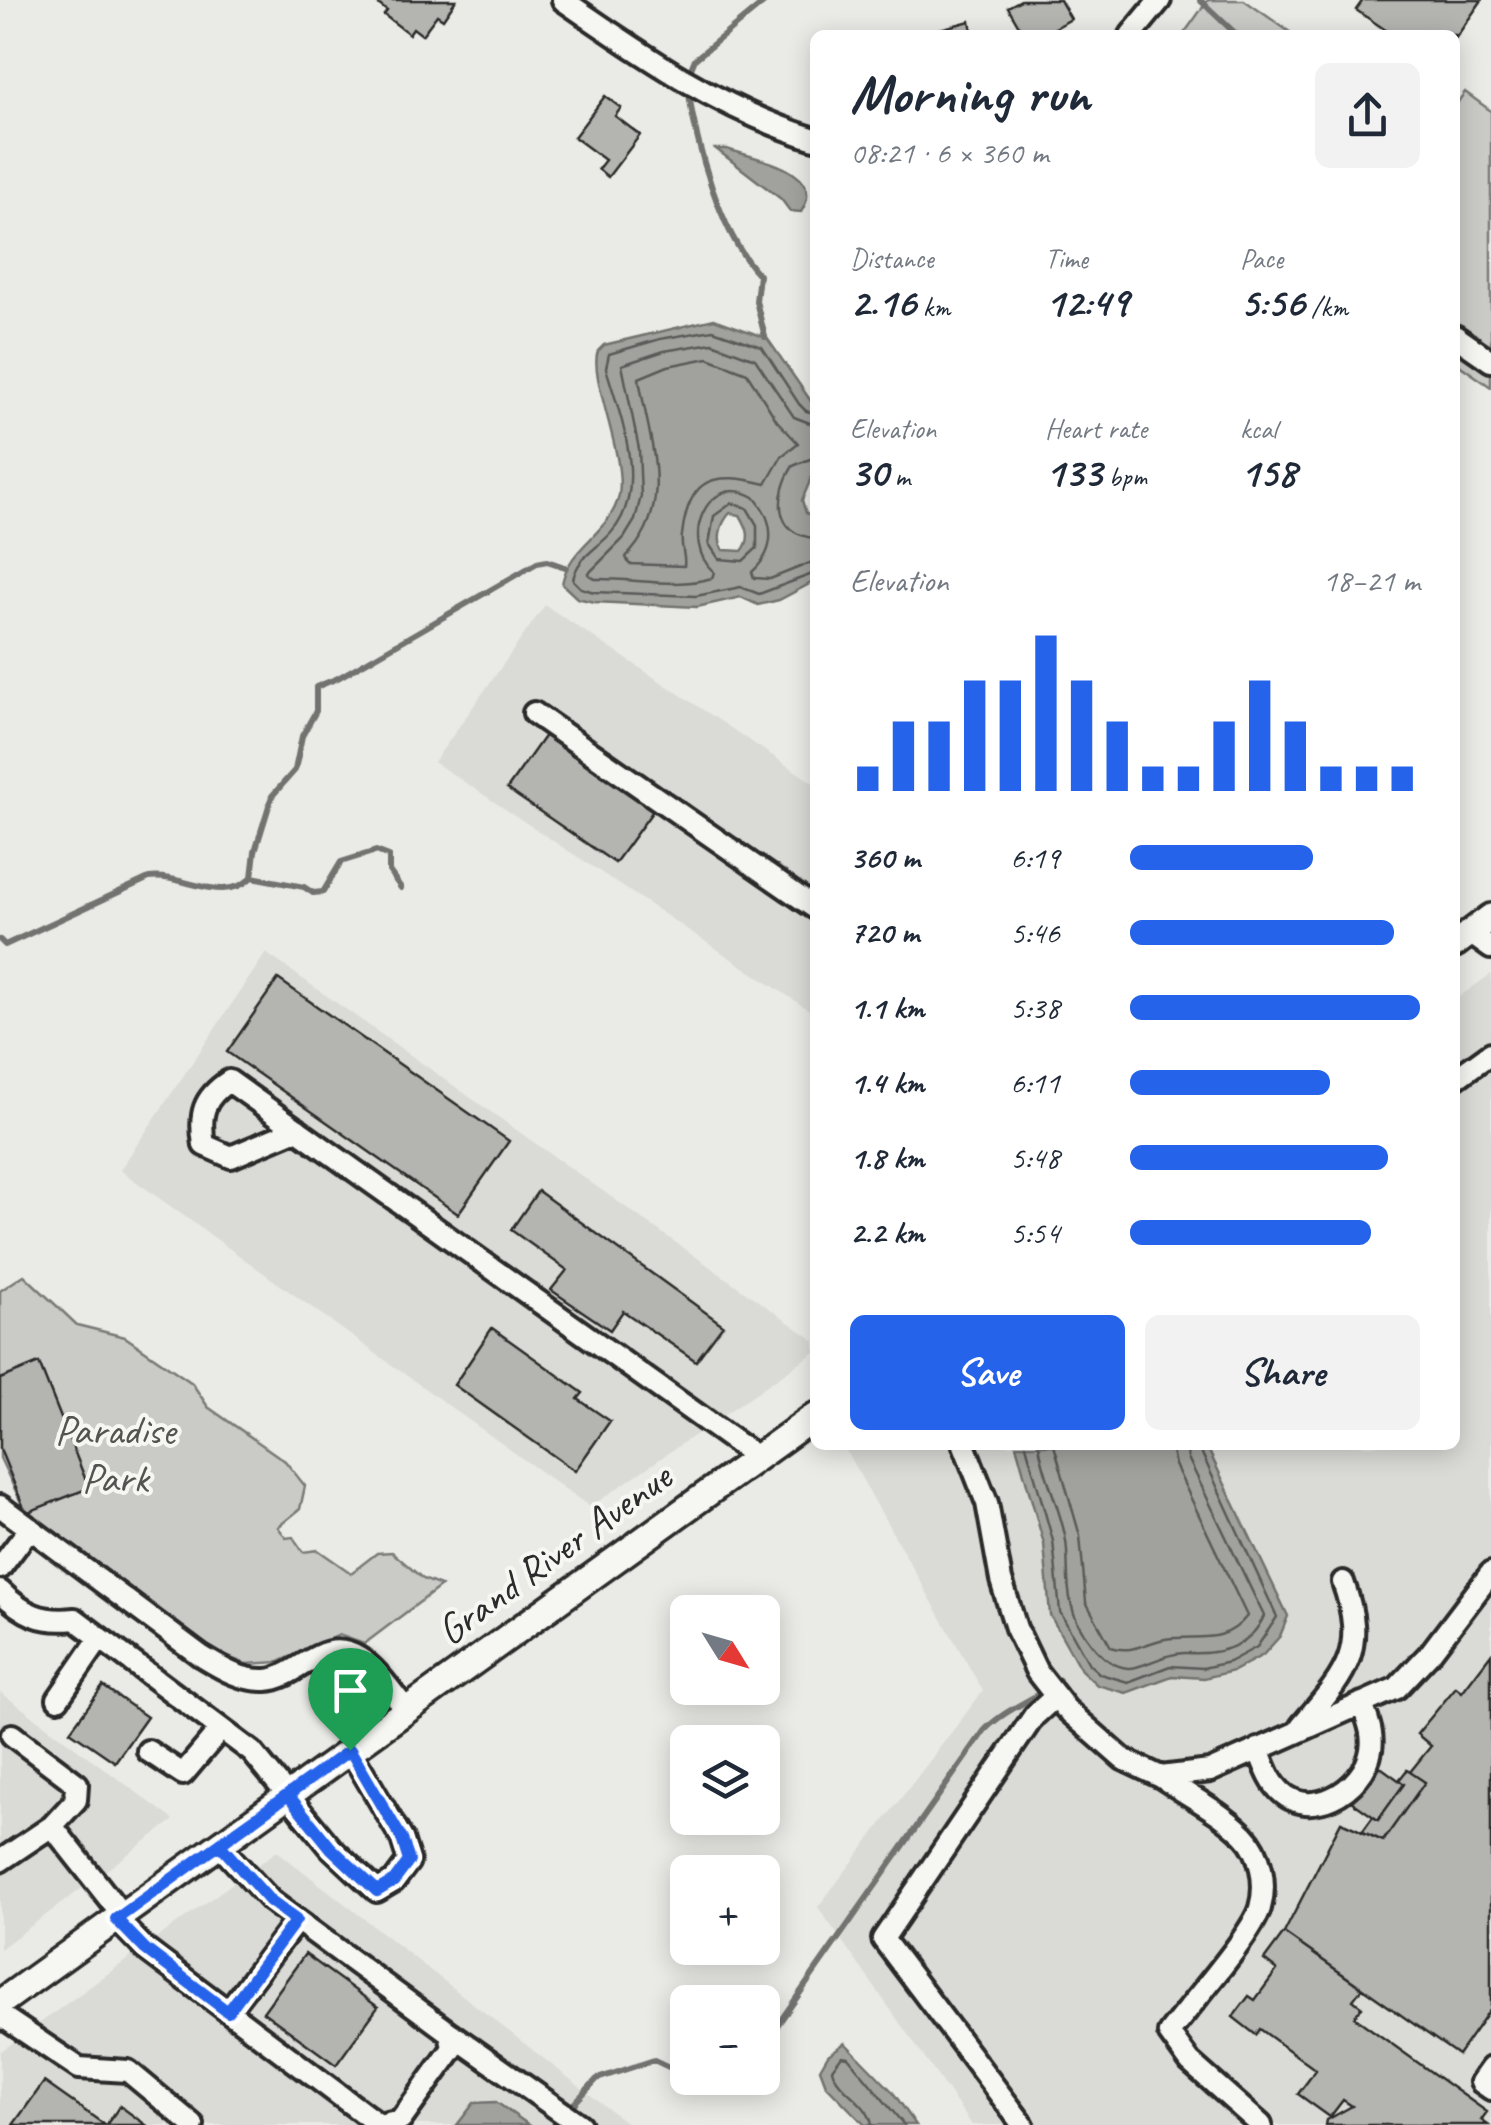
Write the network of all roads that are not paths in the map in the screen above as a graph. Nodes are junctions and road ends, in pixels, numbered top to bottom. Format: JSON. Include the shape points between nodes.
{"nodes":[{"id":1,"x":562,"y":0,"type":"edge"},
{"id":2,"x":1160,"y":0,"type":"edge"},
{"id":3,"x":1135,"y":30,"type":"edge"},
{"id":4,"x":810,"y":137,"type":"edge"},
{"id":5,"x":1460,"y":339,"type":"edge"},
{"id":6,"x":1491,"y":361,"type":"edge"},
{"id":7,"x":534,"y":713,"type":"dead end"},
{"id":8,"x":810,"y":905,"type":"edge"},
{"id":9,"x":1491,"y":1053,"type":"edge"},
{"id":10,"x":1460,"y":1075,"type":"edge"},
{"id":11,"x":297,"y":1129,"type":"junction"},
{"id":12,"x":810,"y":1420,"type":"edge"},
{"id":13,"x":968,"y":1450,"type":"edge"},
{"id":14,"x":758,"y":1458,"type":"junction"},
{"id":15,"x":0,"y":1506,"type":"edge"},
{"id":16,"x":30,"y":1528,"type":"junction"},
{"id":17,"x":0,"y":1568,"type":"edge"},
{"id":18,"x":1491,"y":1573,"type":"edge"},
{"id":19,"x":1342,"y":1582,"type":"dead end"},
{"id":20,"x":0,"y":1591,"type":"edge"},
{"id":21,"x":100,"y":1638,"type":"junction"},
{"id":22,"x":1056,"y":1696,"type":"junction"},
{"id":23,"x":58,"y":1699,"type":"dead end"},
{"id":24,"x":1362,"y":1703,"type":"junction"},
{"id":25,"x":406,"y":1709,"type":"junction"},
{"id":26,"x":221,"y":1728,"type":"junction"},
{"id":27,"x":1297,"y":1730,"type":"junction"},
{"id":28,"x":12,"y":1735,"type":"dead end"},
{"id":29,"x":1258,"y":1749,"type":"junction"},
{"id":30,"x":350,"y":1750,"type":"junction"},
{"id":31,"x":148,"y":1751,"type":"dead end"},
{"id":32,"x":1162,"y":1778,"type":"junction"},
{"id":33,"x":288,"y":1795,"type":"junction"},
{"id":34,"x":52,"y":1826,"type":"junction"},
{"id":35,"x":219,"y":1844,"type":"junction"},
{"id":36,"x":0,"y":1861,"type":"edge"},
{"id":37,"x":119,"y":1917,"type":"junction"},
{"id":38,"x":296,"y":1920,"type":"junction"},
{"id":39,"x":0,"y":2003,"type":"edge"},
{"id":40,"x":228,"y":2012,"type":"junction"},
{"id":41,"x":0,"y":2015,"type":"edge"},
{"id":42,"x":450,"y":2033,"type":"junction"},
{"id":43,"x":1491,"y":2068,"type":"edge"},
{"id":44,"x":1491,"y":2089,"type":"edge"},
{"id":45,"x":194,"y":2125,"type":"edge"},
{"id":46,"x":580,"y":2125,"type":"edge"},
{"id":47,"x":1023,"y":2125,"type":"edge"},
{"id":48,"x":1261,"y":2125,"type":"edge"}],
"edges":[{"from":1,"to":4,"type":"street","via":[[761,122]]},
{"from":2,"to":3,"type":"street"},
{"from":5,"to":6,"type":"street"},
{"from":7,"to":8,"type":"street"},
{"from":9,"to":10,"type":"street"},
{"from":11,"to":11,"type":"street","via":[[230,1081],[204,1103],[200,1122],[204,1144],[231,1157]]},
{"from":11,"to":14,"type":"street"},
{"from":12,"to":14,"type":"main road","name":"Grand River Avenue"},
{"from":13,"to":22,"type":"street","via":[[1016,1628]]},
{"from":14,"to":25,"type":"main road","name":"Grand River Avenue"},
{"from":15,"to":16,"type":"street"},
{"from":16,"to":17,"type":"street"},
{"from":16,"to":25,"type":"street","via":[[232,1674],[268,1680],[314,1655],[348,1653]]},
{"from":18,"to":24,"type":"street","via":[[1397,1688]]},
{"from":19,"to":27,"type":"street","via":[[1354,1613],[1352,1651],[1331,1691]]},
{"from":20,"to":21,"type":"street","via":[[29,1615],[75,1619]]},
{"from":21,"to":23,"type":"street"},
{"from":21,"to":26,"type":"street"},
{"from":22,"to":32,"type":"street","via":[[1123,1759]]},
{"from":22,"to":47,"type":"street","via":[[1034,1716],[882,1939]]},
{"from":24,"to":27,"type":"street"},
{"from":24,"to":29,"type":"street","via":[[1371,1754],[1338,1798],[1288,1796],[1275,1786]]},
{"from":25,"to":30,"type":"main road","name":"Grand River Avenue"},
{"from":26,"to":31,"type":"street","via":[[183,1774]]},
{"from":26,"to":33,"type":"street"},
{"from":27,"to":29,"type":"street"},
{"from":28,"to":34,"type":"street","via":[[77,1784],[76,1800]]},
{"from":29,"to":32,"type":"street","via":[[1210,1771]]},
{"from":30,"to":33,"type":"main road","name":"Grand River Avenue"},
{"from":30,"to":33,"type":"street","via":[[406,1850],[409,1861],[394,1881],[377,1891],[356,1874]]},
{"from":32,"to":48,"type":"street","via":[[1227,1821],[1257,1854],[1260,1908],[1169,2033],[1190,2062]]},
{"from":33,"to":35,"type":"main road","name":"Grand River Avenue"},
{"from":34,"to":36,"type":"street"},
{"from":34,"to":37,"type":"street"},
{"from":35,"to":37,"type":"main road","name":"Grand River Avenue"},
{"from":35,"to":38,"type":"street"},
{"from":37,"to":39,"type":"main road","name":"Grand River Avenue"},
{"from":37,"to":40,"type":"street","via":[[145,1949]]},
{"from":38,"to":40,"type":"street"},
{"from":38,"to":42,"type":"street"},
{"from":40,"to":42,"type":"street","via":[[379,2125],[402,2120],[453,2048]]},
{"from":41,"to":45,"type":"street","via":[[79,2068],[128,2071]]},
{"from":42,"to":46,"type":"street"},
{"from":43,"to":44,"type":"street","via":[[1481,2082]]}]}
